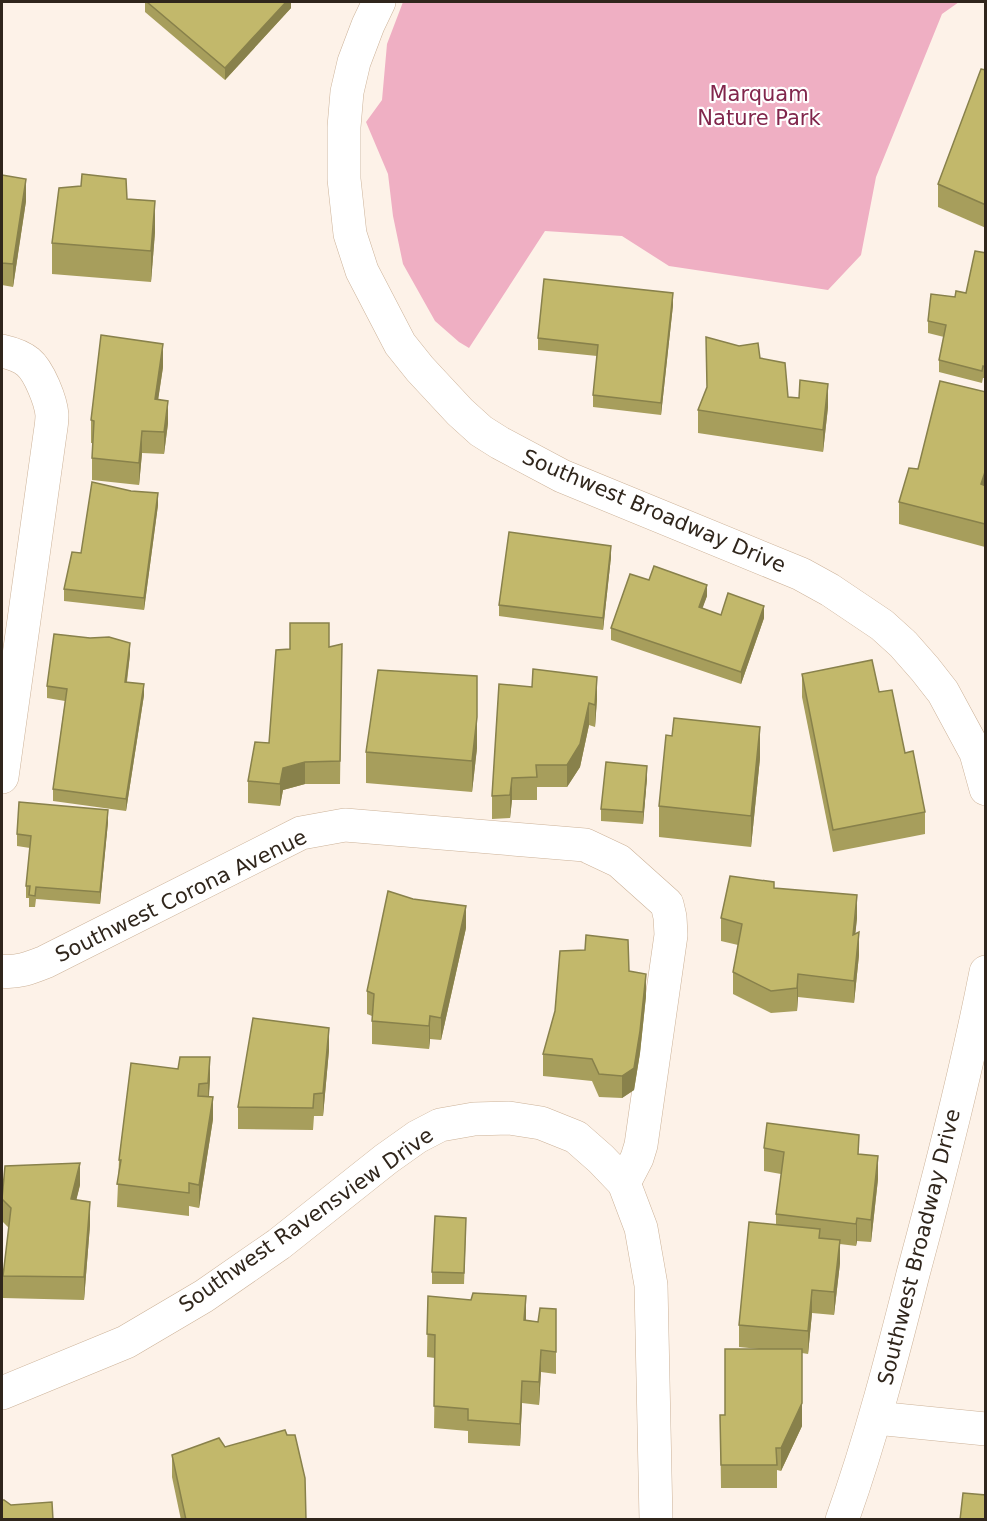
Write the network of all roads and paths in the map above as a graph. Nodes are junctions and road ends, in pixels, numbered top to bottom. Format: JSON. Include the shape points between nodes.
{"nodes":[{"id":1,"x":380,"y":2,"type":"edge"},
{"id":2,"x":2,"y":351,"type":"edge"},
{"id":3,"x":982,"y":751,"type":"edge"},
{"id":4,"x":2,"y":777,"type":"edge"},
{"id":5,"x":986,"y":789,"type":"edge"},
{"id":6,"x":2,"y":971,"type":"edge"},
{"id":7,"x":986,"y":972,"type":"edge"},
{"id":8,"x":624,"y":1183,"type":"junction"},
{"id":9,"x":2,"y":1392,"type":"edge"},
{"id":10,"x":876,"y":1418,"type":"junction"},
{"id":11,"x":986,"y":1429,"type":"edge"},
{"id":12,"x":656,"y":1520,"type":"edge"},
{"id":13,"x":842,"y":1520,"type":"edge"}],
"edges":[{"from":1,"to":3,"type":"street","name":"Southwest Broadway Drive","via":[[354,62],[347,92],[344,179],[350,234],[362,271],[400,344],[420,369],[460,412],[500,443],[562,476],[801,574],[882,625],[943,692]]},
{"from":2,"to":4,"type":"street","via":[[30,363],[50,401],[52,415]]},
{"from":3,"to":5,"type":"street","name":"Southwest Broadway Drive"},
{"from":6,"to":8,"type":"street","name":"Southwest Corona Avenue","via":[[25,970],[45,962],[301,833],[345,825],[585,845],[619,861],[667,904],[670,917],[671,935],[641,1146]]},
{"from":7,"to":10,"type":"street","name":"Southwest Broadway Drive"},
{"from":8,"to":9,"type":"street","name":"Southwest Ravensview Drive","via":[[576,1137],[541,1123],[486,1118],[440,1125],[386,1159],[279,1244],[204,1296],[126,1342]]},
{"from":8,"to":12,"type":"street","name":"Southwest Ravensview Drive","via":[[641,1228],[651,1285]]},
{"from":10,"to":11,"type":"street"},
{"from":10,"to":13,"type":"street","name":"Southwest Broadway Drive"}]}
